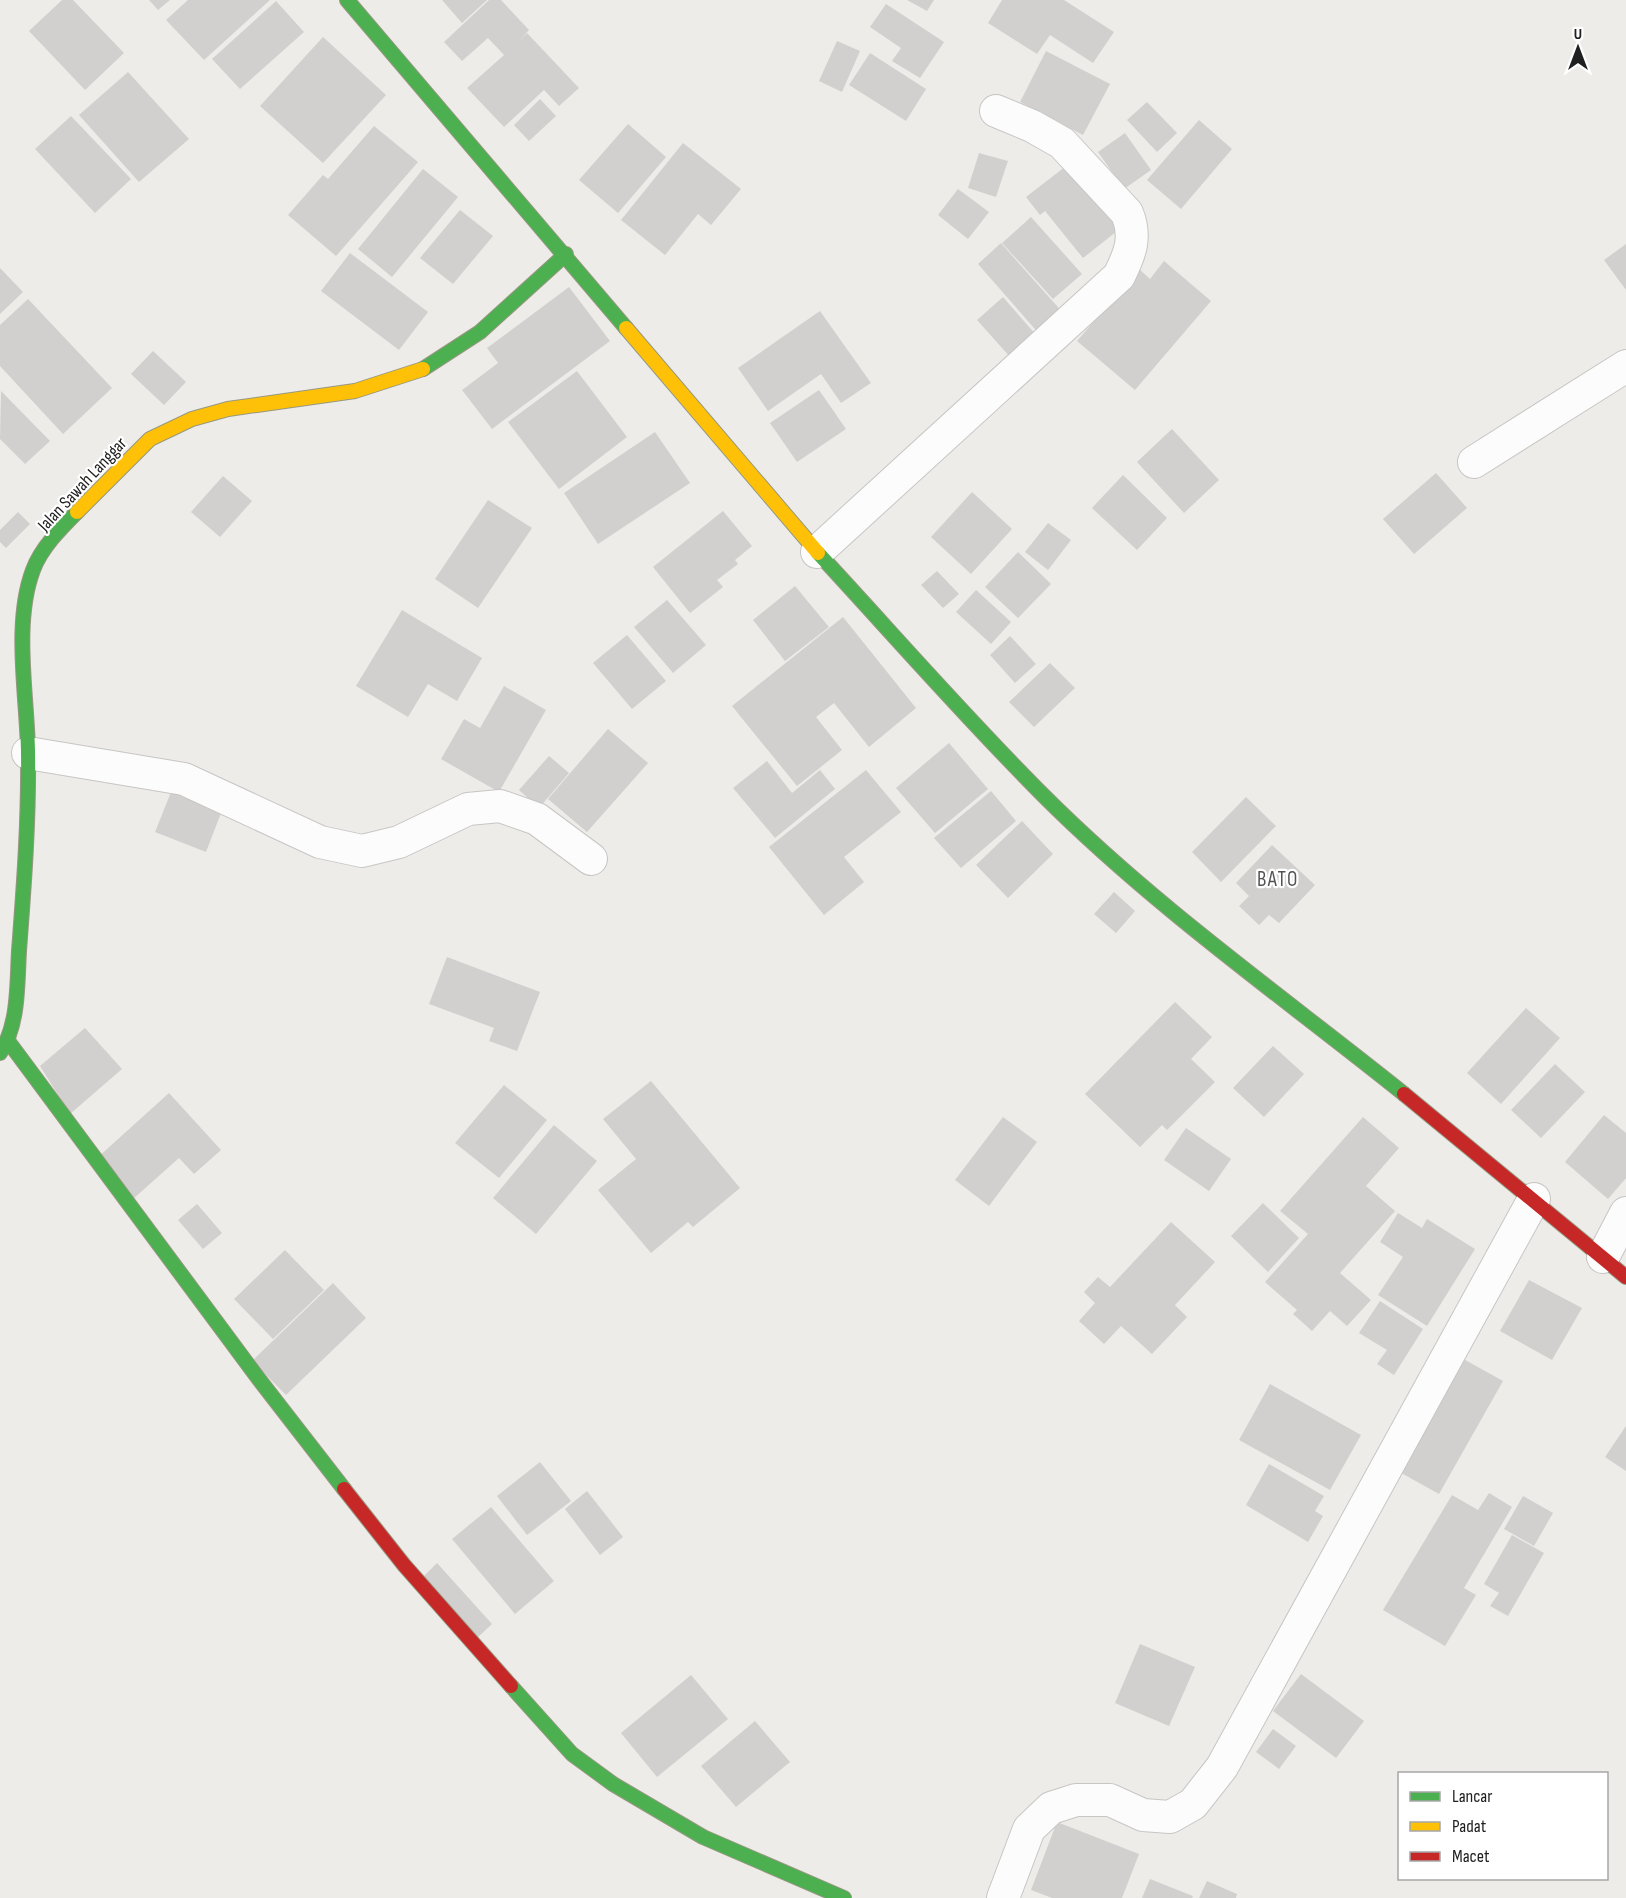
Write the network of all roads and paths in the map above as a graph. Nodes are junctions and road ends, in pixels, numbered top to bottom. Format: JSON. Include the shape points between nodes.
{"nodes":[{"id":1,"x":347,"y":0,"type":"edge"},
{"id":2,"x":996,"y":111,"type":"dead end"},
{"id":3,"x":566,"y":254,"type":"junction"},
{"id":4,"x":1626,"y":366,"type":"edge"},
{"id":5,"x":1474,"y":462,"type":"dead end"},
{"id":6,"x":817,"y":552,"type":"junction"},
{"id":7,"x":28,"y":753,"type":"junction"},
{"id":8,"x":591,"y":859,"type":"dead end"},
{"id":9,"x":4,"y":1047,"type":"edge"},
{"id":10,"x":1534,"y":1199,"type":"junction"},
{"id":11,"x":1626,"y":1213,"type":"edge"},
{"id":12,"x":1603,"y":1257,"type":"junction"},
{"id":13,"x":1626,"y":1277,"type":"edge"},
{"id":14,"x":844,"y":1898,"type":"edge"},
{"id":15,"x":1003,"y":1898,"type":"edge"}],
"edges":[{"from":1,"to":3,"type":"street"},
{"from":2,"to":6,"type":"street","via":[[1062,142],[1127,213],[1133,226],[1133,243],[1127,260],[1119,276]]},
{"from":3,"to":6,"type":"street"},
{"from":3,"to":7,"type":"street","name":"Jalan Sawah Langgar","via":[[480,332],[429,367],[355,391],[228,409],[192,419],[150,439],[56,533],[33,569],[23,617]]},
{"from":4,"to":5,"type":"street"},
{"from":6,"to":10,"type":"street","via":[[1044,796],[1117,863]]},
{"from":7,"to":8,"type":"street","via":[[184,779],[320,842],[362,851],[399,842],[468,809],[500,806],[537,819]]},
{"from":7,"to":9,"type":"street","name":"Jalan Sawah Langgar","via":[[26,864],[16,998]]},
{"from":9,"to":14,"type":"street","via":[[404,1565],[572,1754],[613,1784],[703,1837]]},
{"from":10,"to":12,"type":"street"},
{"from":10,"to":15,"type":"street","via":[[1222,1767],[1193,1804],[1170,1817],[1143,1815],[1110,1800],[1076,1800],[1051,1808],[1029,1829]]},
{"from":11,"to":12,"type":"street"},
{"from":12,"to":13,"type":"street"}]}
